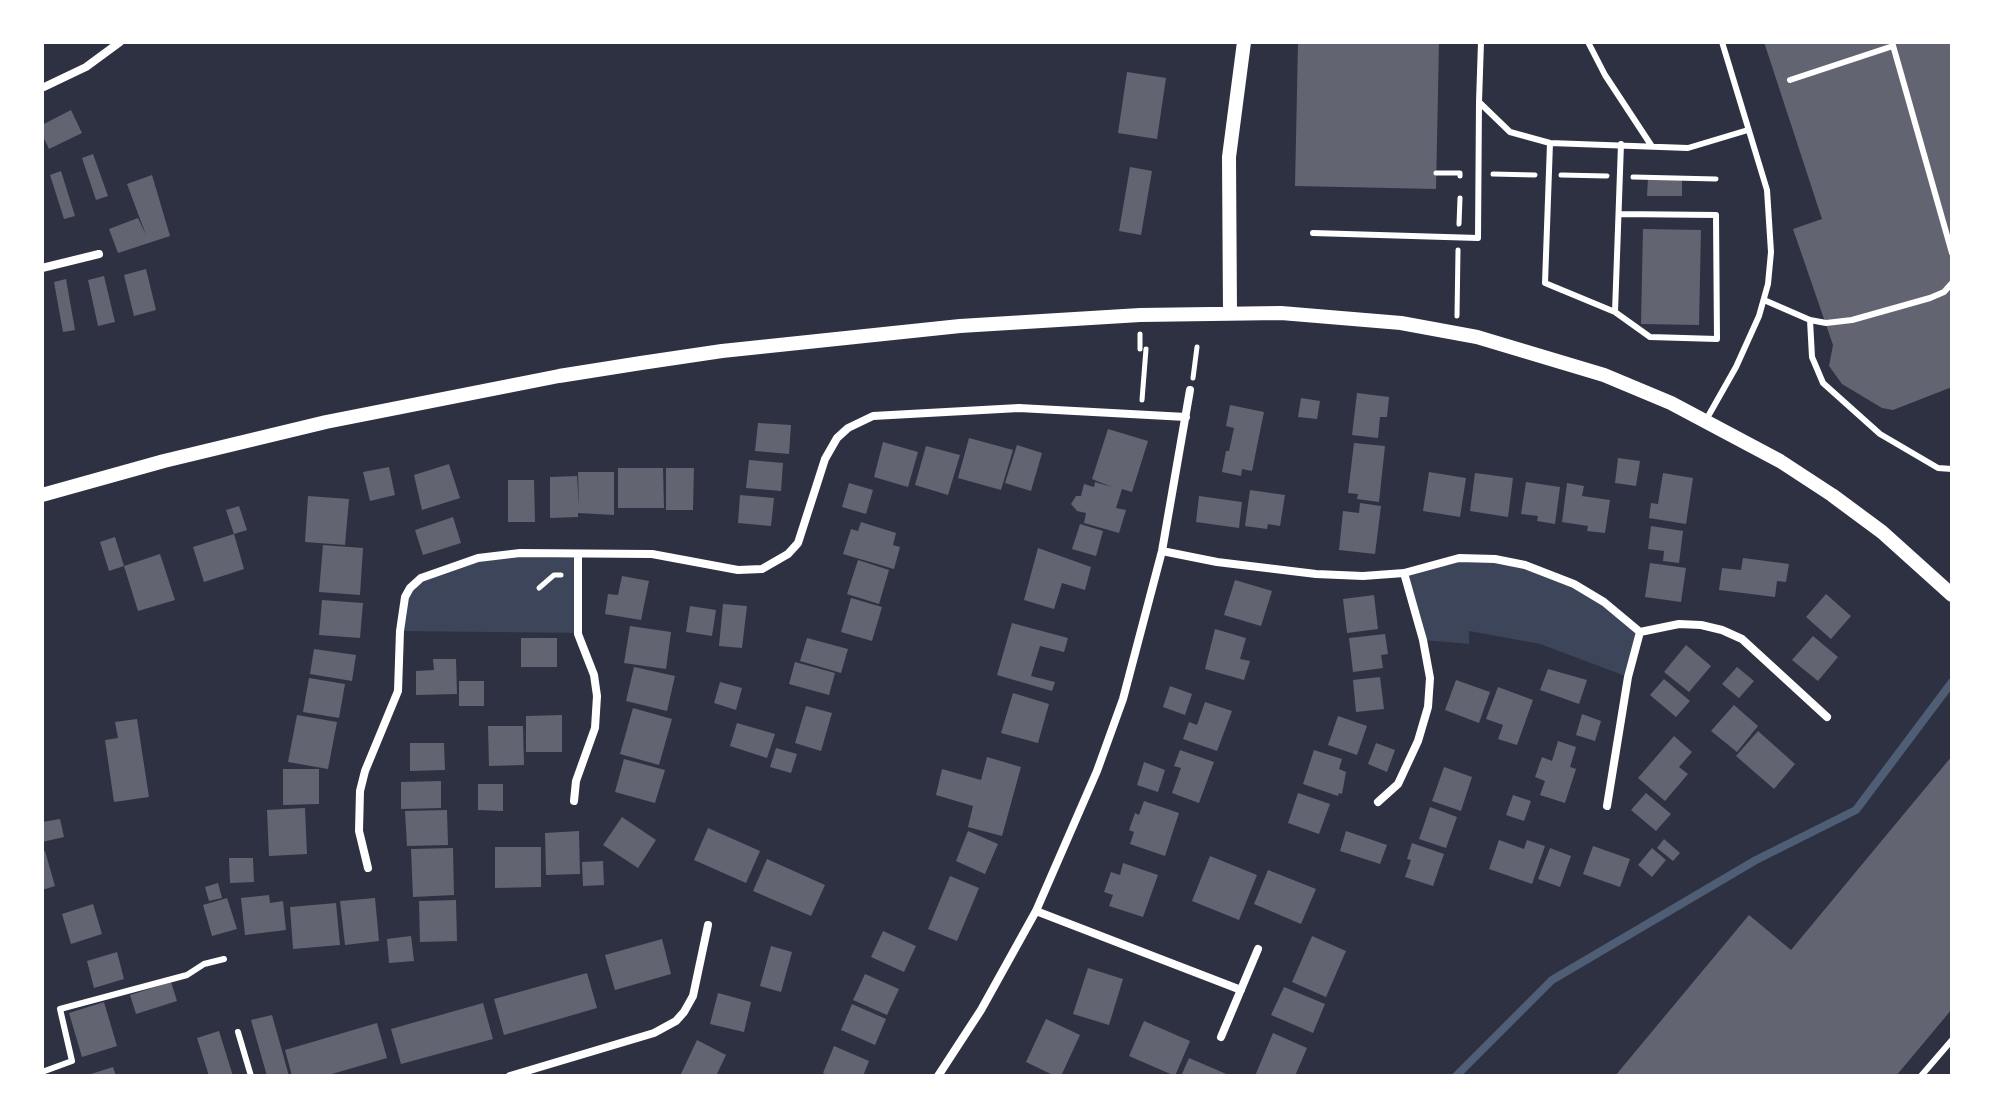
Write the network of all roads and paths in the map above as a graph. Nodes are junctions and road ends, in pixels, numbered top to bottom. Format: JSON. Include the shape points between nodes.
{"nodes":[{"id":1,"x":120,"y":42,"type":"edge"},
{"id":2,"x":1244,"y":42,"type":"edge"},
{"id":3,"x":1481,"y":42,"type":"edge"},
{"id":4,"x":1588,"y":42,"type":"edge"},
{"id":5,"x":1722,"y":42,"type":"edge"},
{"id":6,"x":1893,"y":44,"type":"edge"},
{"id":7,"x":1790,"y":80,"type":"dead end"},
{"id":8,"x":42,"y":88,"type":"edge"},
{"id":9,"x":1479,"y":102,"type":"junction"},
{"id":10,"x":1748,"y":130,"type":"junction"},
{"id":11,"x":1550,"y":143,"type":"junction"},
{"id":12,"x":1621,"y":144,"type":"junction"},
{"id":13,"x":1651,"y":145,"type":"junction"},
{"id":14,"x":1436,"y":173,"type":"dead end"},
{"id":15,"x":1460,"y":173,"type":"junction"},
{"id":16,"x":1478,"y":173,"type":"junction"},
{"id":17,"x":1549,"y":175,"type":"junction"},
{"id":18,"x":1620,"y":176,"type":"junction"},
{"id":19,"x":1716,"y":179,"type":"dead end"},
{"id":20,"x":1619,"y":214,"type":"junction"},
{"id":21,"x":1313,"y":233,"type":"dead end"},
{"id":22,"x":1458,"y":237,"type":"junction"},
{"id":23,"x":1952,"y":253,"type":"edge"},
{"id":24,"x":99,"y":254,"type":"dead end"},
{"id":25,"x":42,"y":268,"type":"edge"},
{"id":26,"x":1952,"y":283,"type":"edge"},
{"id":27,"x":1458,"y":291,"type":"dead end"},
{"id":28,"x":1764,"y":300,"type":"junction"},
{"id":29,"x":1615,"y":312,"type":"junction"},
{"id":30,"x":1230,"y":313,"type":"junction"},
{"id":31,"x":1810,"y":320,"type":"junction"},
{"id":32,"x":1197,"y":347,"type":"dead end"},
{"id":33,"x":1146,"y":349,"type":"dead end"},
{"id":34,"x":1190,"y":390,"type":"joint"},
{"id":35,"x":1141,"y":414,"type":"junction"},
{"id":36,"x":1186,"y":417,"type":"junction"},
{"id":37,"x":1706,"y":420,"type":"junction"},
{"id":38,"x":1952,"y":469,"type":"edge"},
{"id":39,"x":42,"y":495,"type":"edge"},
{"id":40,"x":1162,"y":551,"type":"junction"},
{"id":41,"x":578,"y":554,"type":"junction"},
{"id":42,"x":1404,"y":573,"type":"junction"},
{"id":43,"x":577,"y":575,"type":"junction"},
{"id":44,"x":539,"y":588,"type":"dead end"},
{"id":45,"x":1952,"y":595,"type":"edge"},
{"id":46,"x":1640,"y":632,"type":"junction"},
{"id":47,"x":1827,"y":717,"type":"dead end"},
{"id":48,"x":574,"y":801,"type":"dead end"},
{"id":49,"x":1378,"y":802,"type":"dead end"},
{"id":50,"x":1607,"y":806,"type":"dead end"},
{"id":51,"x":368,"y":868,"type":"dead end"},
{"id":52,"x":1036,"y":911,"type":"junction"},
{"id":53,"x":708,"y":925,"type":"dead end"},
{"id":54,"x":1258,"y":949,"type":"dead end"},
{"id":55,"x":224,"y":959,"type":"dead end"},
{"id":56,"x":1241,"y":990,"type":"junction"},
{"id":57,"x":238,"y":1032,"type":"dead end"},
{"id":58,"x":1221,"y":1037,"type":"dead end"},
{"id":59,"x":1952,"y":1040,"type":"edge"},
{"id":60,"x":42,"y":1072,"type":"edge"},
{"id":61,"x":251,"y":1076,"type":"edge"},
{"id":62,"x":510,"y":1076,"type":"edge"},
{"id":63,"x":938,"y":1076,"type":"edge"},
{"id":64,"x":1921,"y":1076,"type":"edge"}],
"edges":[{"from":1,"to":8,"type":"street","via":[[86,67]]},
{"from":2,"to":30,"type":"street","via":[[1229,157]]},
{"from":3,"to":9,"type":"lane"},
{"from":4,"to":13,"type":"lane"},
{"from":5,"to":10,"type":"lane"},
{"from":6,"to":7,"type":"lane"},
{"from":6,"to":23,"type":"lane"},
{"from":9,"to":11,"type":"lane","via":[[1510,132]]},
{"from":9,"to":16,"type":"lane"},
{"from":10,"to":13,"type":"lane","via":[[1688,148]]},
{"from":10,"to":28,"type":"lane","via":[[1771,221]]},
{"from":11,"to":12,"type":"lane"},
{"from":11,"to":17,"type":"lane"},
{"from":12,"to":13,"type":"lane"},
{"from":12,"to":18,"type":"lane"},
{"from":14,"to":15,"type":"path"},
{"from":15,"to":16,"type":"path"},
{"from":15,"to":22,"type":"path"},
{"from":16,"to":17,"type":"path"},
{"from":16,"to":22,"type":"lane","via":[[1478,238]]},
{"from":17,"to":18,"type":"path"},
{"from":17,"to":29,"type":"lane","via":[[1545,283]]},
{"from":18,"to":19,"type":"path"},
{"from":18,"to":20,"type":"lane"},
{"from":20,"to":29,"type":"lane"},
{"from":20,"to":29,"type":"lane","via":[[1716,215],[1717,339],[1650,337]]},
{"from":21,"to":22,"type":"lane"},
{"from":22,"to":27,"type":"path"},
{"from":24,"to":25,"type":"street"},
{"from":26,"to":31,"type":"lane","via":[[1930,298],[1852,320]]},
{"from":28,"to":31,"type":"lane"},
{"from":28,"to":37,"type":"lane","via":[[1749,341]]},
{"from":30,"to":37,"type":"street","via":[[1348,317],[1477,337],[1604,375]]},
{"from":30,"to":39,"type":"street","via":[[960,326],[641,363],[326,422]]},
{"from":31,"to":38,"type":"lane","via":[[1812,357],[1823,383],[1880,434],[1938,468]]},
{"from":32,"to":34,"type":"path"},
{"from":33,"to":35,"type":"path"},
{"from":34,"to":36,"type":"street"},
{"from":35,"to":36,"type":"street"},
{"from":35,"to":41,"type":"street","via":[[1019,408],[873,416],[848,428],[830,448],[798,543],[776,563],[738,570],[652,554]]},
{"from":36,"to":40,"type":"street"},
{"from":37,"to":45,"type":"street","via":[[1832,495]]},
{"from":40,"to":42,"type":"street","via":[[1316,574]]},
{"from":40,"to":52,"type":"street","via":[[1102,756]]},
{"from":41,"to":43,"type":"street"},
{"from":41,"to":51,"type":"street","via":[[478,558],[429,574],[410,588],[402,606],[398,691],[360,791],[359,831]]},
{"from":42,"to":46,"type":"street","via":[[1459,558],[1525,565],[1574,584]]},
{"from":42,"to":49,"type":"street","via":[[1430,678],[1428,707],[1398,784]]},
{"from":43,"to":44,"type":"path","via":[[554,575]]},
{"from":43,"to":48,"type":"street","via":[[578,634],[597,696],[595,728]]},
{"from":46,"to":47,"type":"street","via":[[1701,625],[1742,639]]},
{"from":46,"to":50,"type":"street"},
{"from":52,"to":56,"type":"street"},
{"from":52,"to":63,"type":"street"},
{"from":53,"to":62,"type":"street","via":[[693,996],[676,1021],[654,1033]]},
{"from":54,"to":56,"type":"street"},
{"from":55,"to":60,"type":"lane","via":[[187,975],[60,1009],[72,1061]]},
{"from":56,"to":58,"type":"street"},
{"from":57,"to":61,"type":"lane"},
{"from":59,"to":64,"type":"lane"}]}
